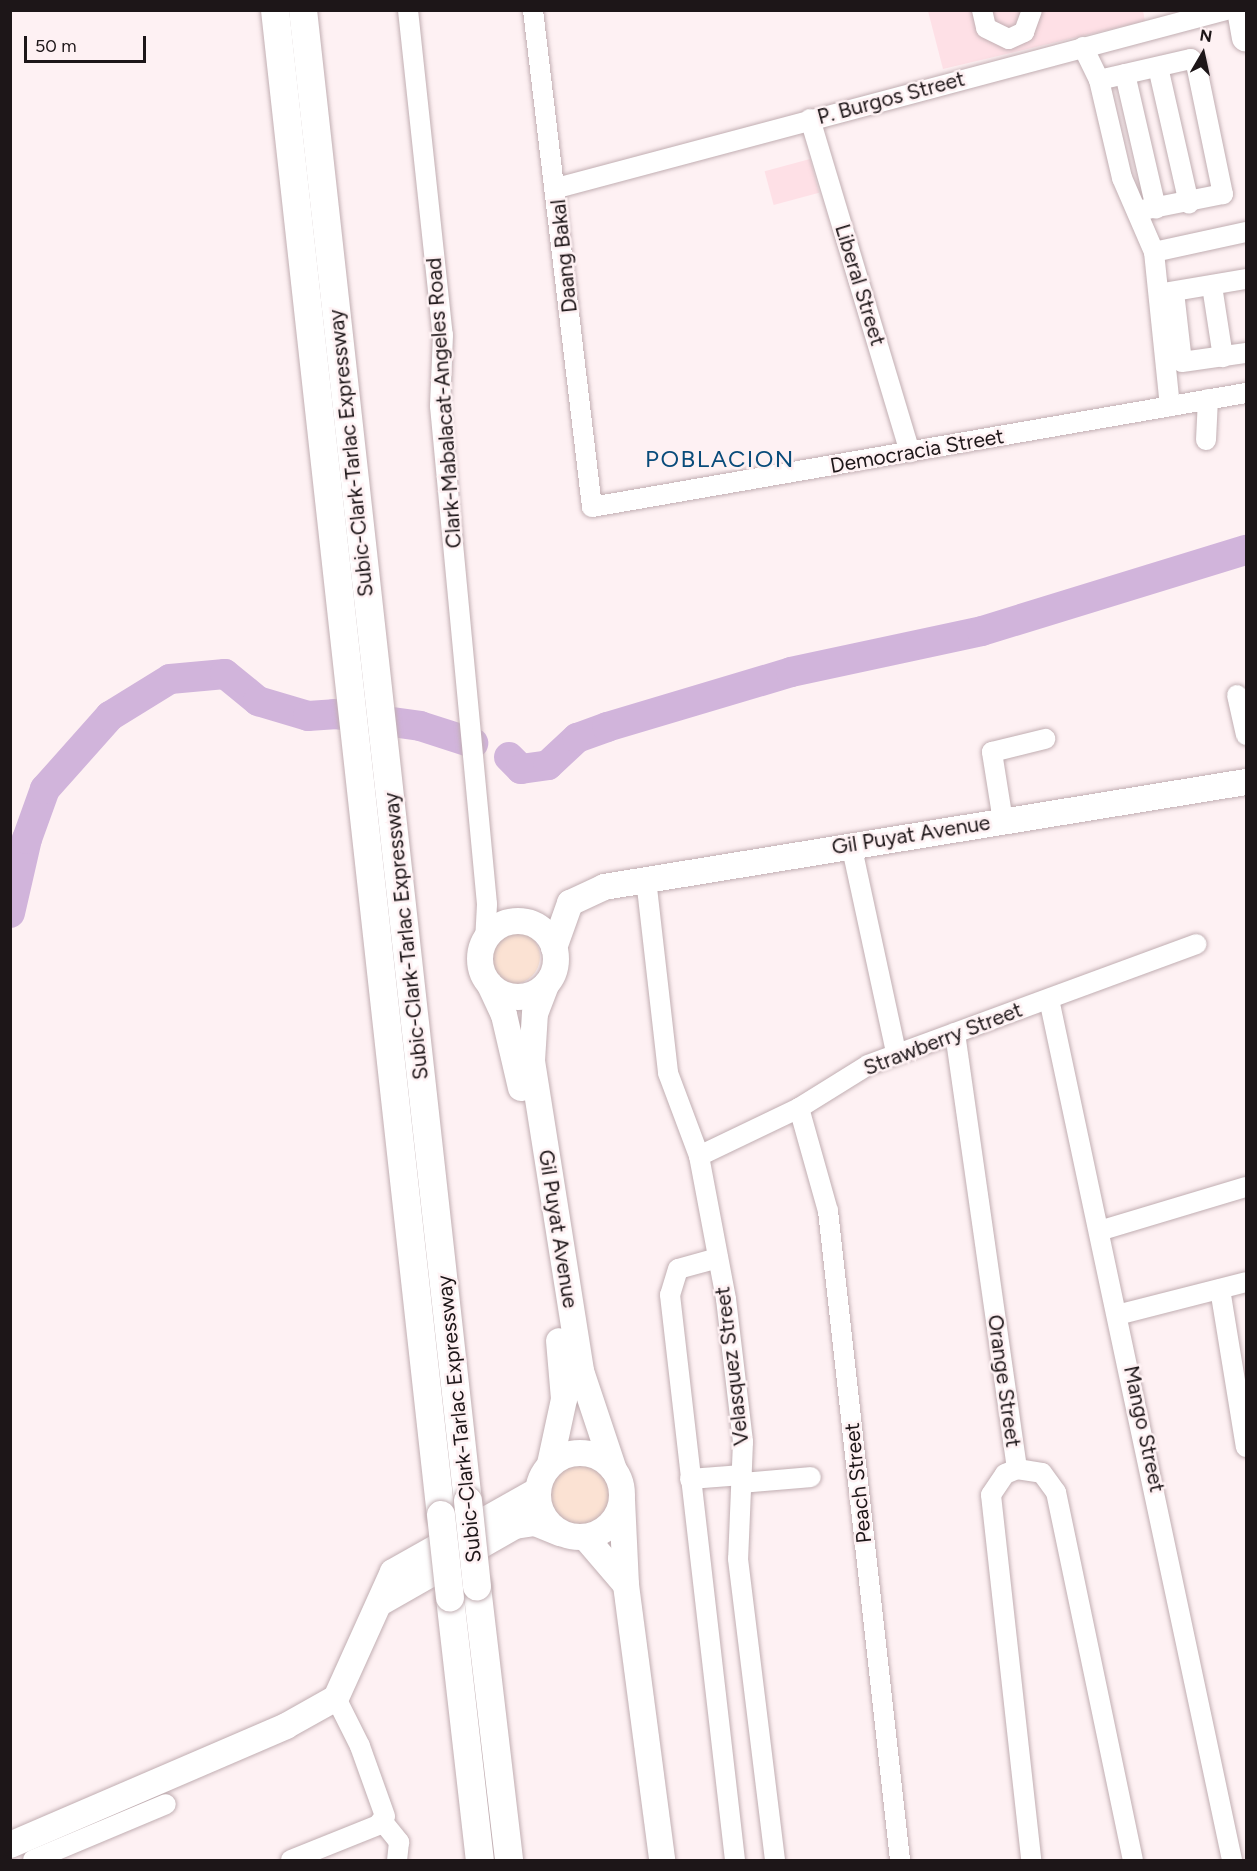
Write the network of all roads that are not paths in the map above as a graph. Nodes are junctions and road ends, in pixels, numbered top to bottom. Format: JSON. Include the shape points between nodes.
{"nodes":[{"id":1,"x":275,"y":10,"type":"edge"},
{"id":2,"x":303,"y":10,"type":"edge"},
{"id":3,"x":408,"y":10,"type":"edge"},
{"id":4,"x":533,"y":10,"type":"edge"},
{"id":5,"x":982,"y":10,"type":"edge"},
{"id":6,"x":1032,"y":10,"type":"edge"},
{"id":7,"x":1226,"y":10,"type":"edge"},
{"id":8,"x":1241,"y":10,"type":"edge"},
{"id":9,"x":1017,"y":37,"type":"junction"},
{"id":10,"x":1246,"y":38,"type":"edge"},
{"id":11,"x":1083,"y":47,"type":"junction"},
{"id":12,"x":1019,"y":64,"type":"junction"},
{"id":13,"x":1158,"y":67,"type":"junction"},
{"id":14,"x":1125,"y":74,"type":"junction"},
{"id":15,"x":1099,"y":80,"type":"junction"},
{"id":16,"x":810,"y":119,"type":"junction"},
{"id":17,"x":557,"y":188,"type":"junction"},
{"id":18,"x":1189,"y":204,"type":"junction"},
{"id":19,"x":1147,"y":209,"type":"junction"},
{"id":20,"x":1246,"y":232,"type":"edge"},
{"id":21,"x":1246,"y":237,"type":"edge"},
{"id":22,"x":1155,"y":252,"type":"junction"},
{"id":23,"x":1246,"y":279,"type":"edge"},
{"id":24,"x":1212,"y":286,"type":"junction"},
{"id":25,"x":1167,"y":293,"type":"junction"},
{"id":26,"x":1246,"y":353,"type":"edge"},
{"id":27,"x":1223,"y":357,"type":"junction"},
{"id":28,"x":1246,"y":393,"type":"edge"},
{"id":29,"x":1208,"y":399,"type":"junction"},
{"id":30,"x":1170,"y":406,"type":"junction"},
{"id":31,"x":1206,"y":440,"type":"dead end"},
{"id":32,"x":910,"y":452,"type":"junction"},
{"id":33,"x":589,"y":502,"type":"joint"},
{"id":34,"x":358,"y":641,"type":"junction"},
{"id":35,"x":1237,"y":695,"type":"dead end"},
{"id":36,"x":1246,"y":735,"type":"edge"},
{"id":37,"x":1045,"y":739,"type":"dead end"},
{"id":38,"x":1246,"y":782,"type":"edge"},
{"id":39,"x":1003,"y":821,"type":"junction"},
{"id":40,"x":851,"y":844,"type":"junction"},
{"id":41,"x":646,"y":879,"type":"junction"},
{"id":42,"x":578,"y":898,"type":"junction"},
{"id":43,"x":499,"y":929,"type":"junction"},
{"id":44,"x":1196,"y":945,"type":"dead end"},
{"id":45,"x":554,"y":948,"type":"junction"},
{"id":46,"x":490,"y":985,"type":"junction"},
{"id":47,"x":546,"y":985,"type":"junction"},
{"id":48,"x":1049,"y":999,"type":"junction"},
{"id":49,"x":955,"y":1033,"type":"junction"},
{"id":50,"x":896,"y":1053,"type":"junction"},
{"id":51,"x":799,"y":1108,"type":"junction"},
{"id":52,"x":699,"y":1156,"type":"junction"},
{"id":53,"x":1246,"y":1187,"type":"edge"},
{"id":54,"x":1099,"y":1231,"type":"junction"},
{"id":55,"x":718,"y":1258,"type":"junction"},
{"id":56,"x":1246,"y":1282,"type":"edge"},
{"id":57,"x":1220,"y":1289,"type":"junction"},
{"id":58,"x":1117,"y":1315,"type":"junction"},
{"id":59,"x":1246,"y":1447,"type":"edge"},
{"id":60,"x":550,"y":1464,"type":"junction"},
{"id":61,"x":1017,"y":1469,"type":"junction"},
{"id":62,"x":614,"y":1470,"type":"junction"},
{"id":63,"x":811,"y":1477,"type":"dead end"},
{"id":64,"x":690,"y":1479,"type":"junction"},
{"id":65,"x":741,"y":1479,"type":"junction"},
{"id":66,"x":537,"y":1491,"type":"junction"},
{"id":67,"x":622,"y":1500,"type":"junction"},
{"id":68,"x":573,"y":1535,"type":"junction"},
{"id":69,"x":626,"y":1585,"type":"junction"},
{"id":70,"x":380,"y":1603,"type":"junction"},
{"id":71,"x":336,"y":1698,"type":"junction"},
{"id":72,"x":166,"y":1804,"type":"dead end"},
{"id":73,"x":383,"y":1822,"type":"junction"},
{"id":74,"x":10,"y":1845,"type":"edge"},
{"id":75,"x":33,"y":1860,"type":"edge"},
{"id":76,"x":291,"y":1860,"type":"edge"},
{"id":77,"x":397,"y":1860,"type":"edge"},
{"id":78,"x":480,"y":1860,"type":"edge"},
{"id":79,"x":509,"y":1860,"type":"edge"},
{"id":80,"x":662,"y":1860,"type":"edge"},
{"id":81,"x":735,"y":1860,"type":"edge"},
{"id":82,"x":775,"y":1860,"type":"edge"},
{"id":83,"x":900,"y":1860,"type":"edge"},
{"id":84,"x":1031,"y":1860,"type":"edge"},
{"id":85,"x":1133,"y":1860,"type":"edge"},
{"id":86,"x":1232,"y":1860,"type":"edge"}],
"edges":[{"from":1,"to":34,"type":"highway","name":"Subic-Clark-Tarlac Expressway"},
{"from":2,"to":34,"type":"highway","name":"Subic-Clark-Tarlac Expressway"},
{"from":3,"to":43,"type":"street","name":"Clark-Mabalacat-Angeles Road","via":[[443,335],[440,406],[487,897]]},
{"from":4,"to":17,"type":"street","name":"Daang Bakal"},
{"from":5,"to":9,"type":"street","via":[[993,34]]},
{"from":6,"to":9,"type":"street","via":[[1029,26]]},
{"from":7,"to":11,"type":"street","name":"P. Burgos Street"},
{"from":8,"to":10,"type":"highway"},
{"from":9,"to":12,"type":"street"},
{"from":11,"to":12,"type":"street","name":"P. Burgos Street"},
{"from":11,"to":15,"type":"street"},
{"from":12,"to":16,"type":"street","name":"P. Burgos Street"},
{"from":13,"to":14,"type":"street"},
{"from":13,"to":18,"type":"street"},
{"from":13,"to":18,"type":"street","via":[[1191,59],[1198,71],[1223,194]]},
{"from":14,"to":15,"type":"street"},
{"from":14,"to":19,"type":"street"},
{"from":15,"to":19,"type":"street","via":[[1122,178]]},
{"from":16,"to":17,"type":"street","name":"P. Burgos Street"},
{"from":16,"to":32,"type":"street","name":"Liberal Street"},
{"from":17,"to":33,"type":"street","name":"Daang Bakal"},
{"from":18,"to":19,"type":"street"},
{"from":19,"to":22,"type":"street"},
{"from":20,"to":21,"type":"street"},
{"from":20,"to":22,"type":"street"},
{"from":22,"to":25,"type":"street"},
{"from":23,"to":24,"type":"street"},
{"from":24,"to":25,"type":"street"},
{"from":24,"to":27,"type":"street"},
{"from":25,"to":27,"type":"street","via":[[1182,362]]},
{"from":25,"to":30,"type":"street"},
{"from":26,"to":27,"type":"street"},
{"from":28,"to":29,"type":"street","name":"Democracia Street"},
{"from":29,"to":30,"type":"street","name":"Democracia Street"},
{"from":29,"to":31,"type":"street"},
{"from":30,"to":32,"type":"street","name":"Democracia Street"},
{"from":32,"to":33,"type":"street","name":"Democracia Street","via":[[598,508]]},
{"from":34,"to":78,"type":"highway","name":"Subic-Clark-Tarlac Expressway","bridge":true,"via":[[378,938]]},
{"from":34,"to":79,"type":"highway","name":"Subic-Clark-Tarlac Expressway","bridge":true,"via":[[406,934]]},
{"from":35,"to":36,"type":"street"},
{"from":37,"to":39,"type":"street","via":[[992,752]]},
{"from":38,"to":39,"type":"main road","name":"Gil Puyat Avenue"},
{"from":39,"to":40,"type":"main road","name":"Gil Puyat Avenue"},
{"from":40,"to":41,"type":"main road","name":"Gil Puyat Avenue"},
{"from":40,"to":50,"type":"street"},
{"from":41,"to":42,"type":"main road","name":"Gil Puyat Avenue"},
{"from":41,"to":52,"type":"street","name":"Velasquez Street","via":[[668,1073]]},
{"from":42,"to":43,"type":"main road","name":"Gil Puyat Avenue"},
{"from":42,"to":45,"type":"main road","via":[[560,921]]},
{"from":43,"to":45,"type":"main road","via":[[534,925]]},
{"from":43,"to":46,"type":"main road","via":[[480,963]]},
{"from":44,"to":48,"type":"street","name":"Strawberry Street"},
{"from":45,"to":47,"type":"main road","via":[[556,964]]},
{"from":46,"to":47,"type":"main road","via":[[518,997]]},
{"from":46,"to":60,"type":"main road","name":"Gil Puyat Avenue","via":[[515,1056],[563,1372],[564,1399]]},
{"from":47,"to":62,"type":"main road","name":"Gil Puyat Avenue","via":[[535,1013],[532,1061],[581,1371]]},
{"from":48,"to":49,"type":"street","name":"Strawberry Street"},
{"from":48,"to":54,"type":"street","name":"Mango Street"},
{"from":49,"to":50,"type":"street","name":"Strawberry Street"},
{"from":49,"to":61,"type":"street","name":"Orange Street","via":[[969,1162]]},
{"from":50,"to":51,"type":"street","name":"Strawberry Street"},
{"from":51,"to":52,"type":"street","name":"Strawberry Street"},
{"from":51,"to":83,"type":"street","name":"Peach Street","via":[[828,1211]]},
{"from":52,"to":55,"type":"street","name":"Velasquez Street"},
{"from":53,"to":54,"type":"street"},
{"from":54,"to":58,"type":"street","name":"Mango Street"},
{"from":55,"to":64,"type":"street","via":[[678,1269],[670,1282]]},
{"from":55,"to":65,"type":"street","name":"Velasquez Street","via":[[743,1442]]},
{"from":56,"to":57,"type":"street"},
{"from":57,"to":58,"type":"street"},
{"from":57,"to":59,"type":"street"},
{"from":58,"to":86,"type":"street","name":"Mango Street"},
{"from":60,"to":62,"type":"main road","via":[[578,1453],[598,1457]]},
{"from":60,"to":66,"type":"main road"},
{"from":61,"to":84,"type":"street","name":"Orange Street","via":[[1005,1474],[991,1495]]},
{"from":61,"to":85,"type":"street","via":[[1042,1473],[1056,1492]]},
{"from":62,"to":67,"type":"main road"},
{"from":63,"to":65,"type":"street"},
{"from":64,"to":65,"type":"street"},
{"from":64,"to":81,"type":"street"},
{"from":65,"to":82,"type":"street","name":"Velasquez Street","via":[[738,1559]]},
{"from":66,"to":68,"type":"main road","via":[[540,1511]]},
{"from":66,"to":70,"type":"main road","via":[[393,1572]]},
{"from":67,"to":68,"type":"main road","via":[[610,1525]]},
{"from":67,"to":69,"type":"main road"},
{"from":68,"to":69,"type":"main road"},
{"from":68,"to":70,"type":"main road","via":[[535,1524],[515,1526]]},
{"from":69,"to":80,"type":"main road"},
{"from":70,"to":71,"type":"main road"},
{"from":71,"to":73,"type":"street","via":[[372,1775]]},
{"from":71,"to":74,"type":"main road","via":[[286,1726]]},
{"from":72,"to":75,"type":"street"},
{"from":73,"to":76,"type":"street"},
{"from":73,"to":77,"type":"street","via":[[399,1842]]}]}
